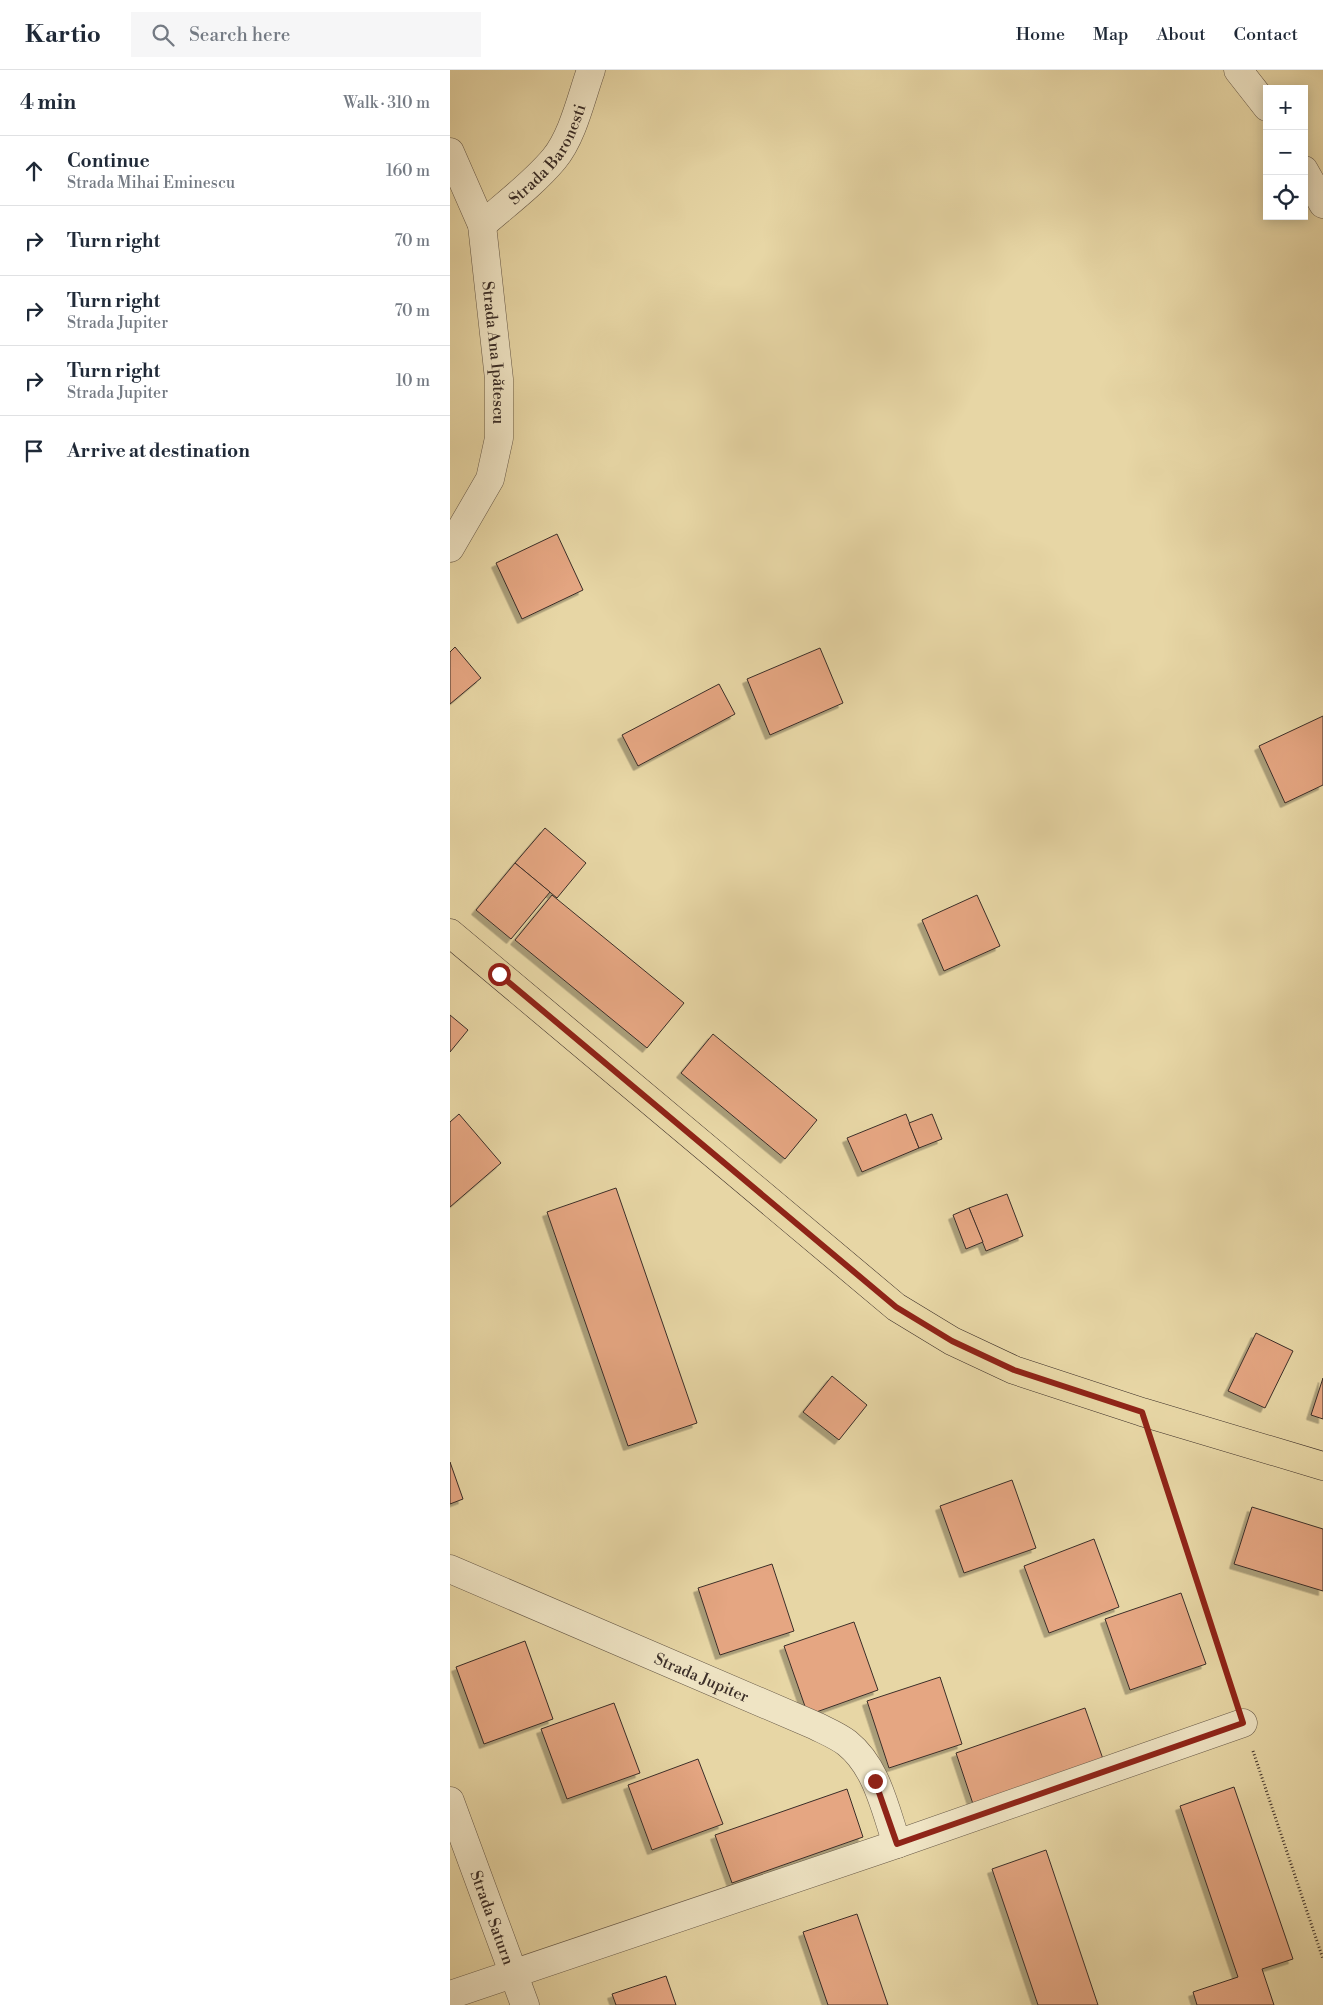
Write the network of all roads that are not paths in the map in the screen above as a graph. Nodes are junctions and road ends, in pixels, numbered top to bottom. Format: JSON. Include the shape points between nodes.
{"nodes":[{"id":1,"x":591,"y":70,"type":"edge"},
{"id":2,"x":1238,"y":70,"type":"edge"},
{"id":3,"x":1263,"y":102,"type":"edge"},
{"id":4,"x":450,"y":152,"type":"edge"},
{"id":5,"x":1307,"y":175,"type":"edge"},
{"id":6,"x":1323,"y":204,"type":"edge"},
{"id":7,"x":482,"y":224,"type":"junction"},
{"id":8,"x":450,"y":548,"type":"edge"},
{"id":9,"x":450,"y":933,"type":"edge"},
{"id":10,"x":1323,"y":1466,"type":"edge"},
{"id":11,"x":450,"y":1569,"type":"edge"},
{"id":12,"x":1243,"y":1723,"type":"road end"},
{"id":13,"x":450,"y":1801,"type":"edge"},
{"id":14,"x":897,"y":1844,"type":"junction"},
{"id":15,"x":513,"y":1973,"type":"junction"},
{"id":16,"x":450,"y":1995,"type":"edge"},
{"id":17,"x":525,"y":2005,"type":"edge"}],
"edges":[{"from":1,"to":7,"type":"street","name":"Strada Baronesti","via":[[572,126],[554,158]]},
{"from":2,"to":3,"type":"street"},
{"from":4,"to":7,"type":"street","name":"Strada Ana Ipătescu"},
{"from":5,"to":6,"type":"street"},
{"from":7,"to":8,"type":"street","name":"Strada Ana Ipătescu","via":[[499,379],[499,438],[490,479]]},
{"from":9,"to":10,"type":"main road","via":[[896,1307],[952,1341],[1014,1370]]},
{"from":11,"to":14,"type":"street","name":"Strada Jupiter","via":[[816,1726],[846,1743],[863,1759],[875,1781]]},
{"from":12,"to":14,"type":"street"},
{"from":13,"to":15,"type":"street","name":"Strada Saturn"},
{"from":14,"to":15,"type":"street"},
{"from":15,"to":16,"type":"street"},
{"from":15,"to":17,"type":"street","name":"Strada Saturn"}]}
